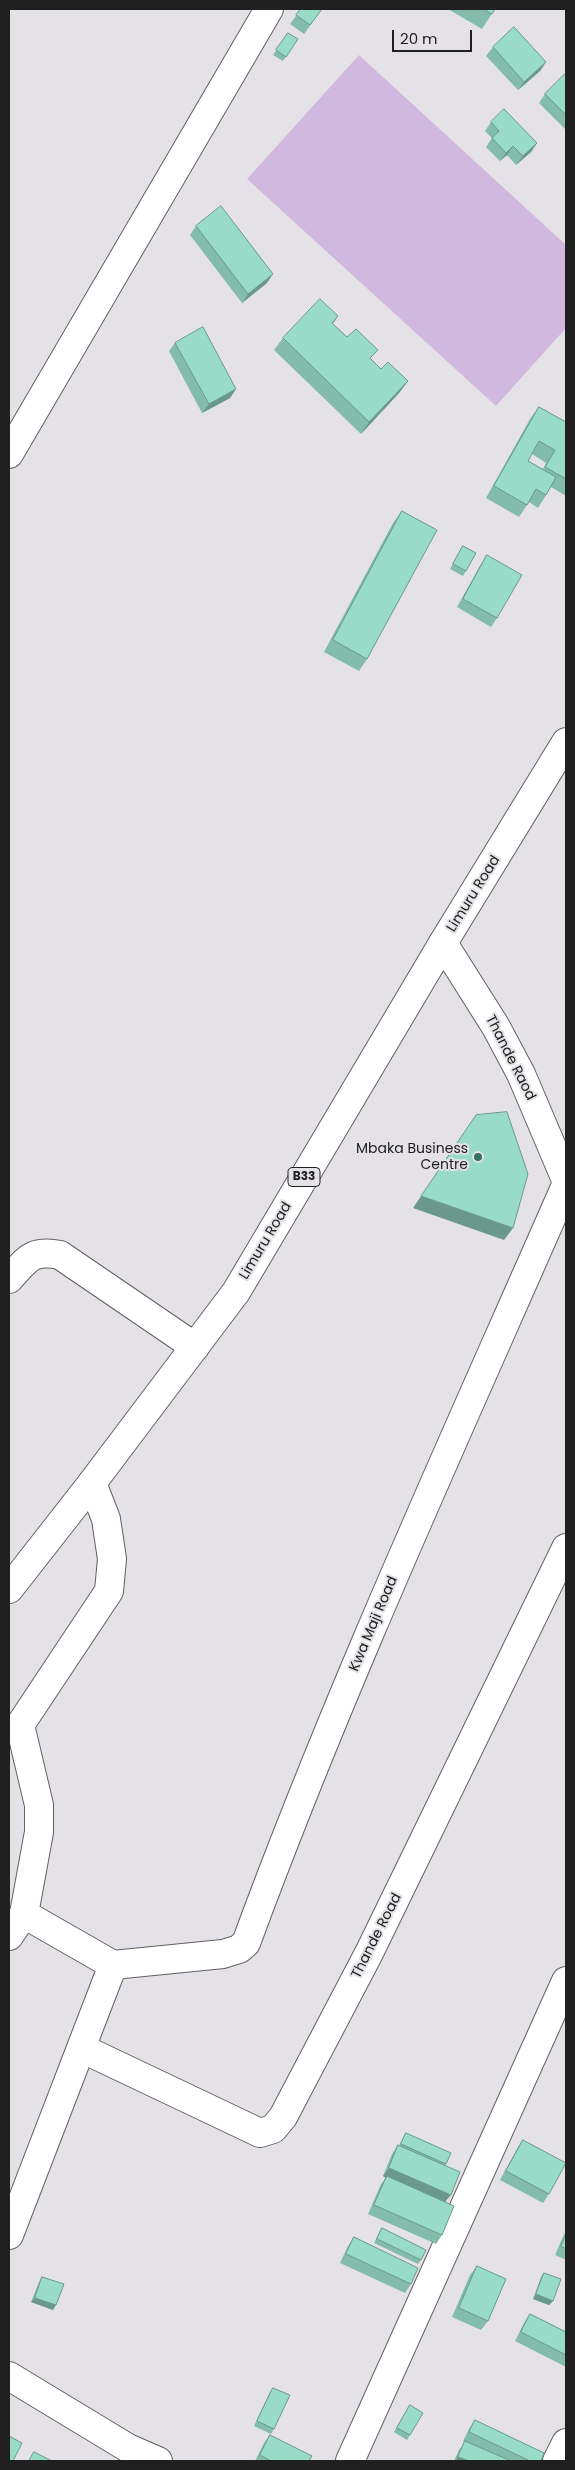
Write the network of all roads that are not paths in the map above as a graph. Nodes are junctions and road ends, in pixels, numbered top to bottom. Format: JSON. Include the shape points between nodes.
{"nodes":[{"id":1,"x":269,"y":9,"type":"edge"},
{"id":2,"x":9,"y":454,"type":"edge"},
{"id":3,"x":566,"y":742,"type":"edge"},
{"id":4,"x":444,"y":943,"type":"junction"},
{"id":5,"x":566,"y":1180,"type":"edge"},
{"id":6,"x":566,"y":1185,"type":"edge"},
{"id":7,"x":9,"y":1279,"type":"edge"},
{"id":8,"x":195,"y":1347,"type":"junction"},
{"id":9,"x":92,"y":1483,"type":"junction"},
{"id":10,"x":566,"y":1548,"type":"edge"},
{"id":11,"x":9,"y":1589,"type":"edge"},
{"id":12,"x":14,"y":1722,"type":"edge"},
{"id":13,"x":24,"y":1914,"type":"junction"},
{"id":14,"x":9,"y":1936,"type":"edge"},
{"id":15,"x":113,"y":1965,"type":"junction"},
{"id":16,"x":566,"y":1981,"type":"edge"},
{"id":17,"x":81,"y":2048,"type":"junction"},
{"id":18,"x":9,"y":2235,"type":"edge"},
{"id":19,"x":9,"y":2376,"type":"edge"},
{"id":20,"x":566,"y":2443,"type":"edge"},
{"id":21,"x":125,"y":2454,"type":"edge"},
{"id":22,"x":158,"y":2461,"type":"edge"},
{"id":23,"x":350,"y":2461,"type":"edge"},
{"id":24,"x":557,"y":2461,"type":"edge"}],
"edges":[{"from":1,"to":2,"type":"main road"},
{"from":3,"to":4,"type":"main road","name":"Limuru Road","number":"B33"},
{"from":4,"to":5,"type":"main road","name":"Thande Raod","via":[[521,1074]]},
{"from":4,"to":8,"type":"main road","name":"Limuru Road","number":"B33","via":[[236,1292]]},
{"from":6,"to":15,"type":"main road","name":"Kwa Maji Road","via":[[364,1645],[246,1943],[239,1949],[222,1954]]},
{"from":7,"to":8,"type":"main road","via":[[31,1255],[44,1252],[60,1255]]},
{"from":8,"to":9,"type":"main road","name":"Limuru Road","number":"B33"},
{"from":9,"to":11,"type":"main road","name":"Limuru Road","number":"B33"},
{"from":9,"to":12,"type":"main road","via":[[106,1519],[112,1559],[109,1591]]},
{"from":10,"to":17,"type":"main road","name":"Thande Road","via":[[369,1953],[273,2129],[260,2134]]},
{"from":12,"to":13,"type":"main road","via":[[39,1805],[38,1845]]},
{"from":13,"to":14,"type":"main road"},
{"from":13,"to":15,"type":"main road"},
{"from":15,"to":17,"type":"main road"},
{"from":16,"to":23,"type":"main road"},
{"from":17,"to":18,"type":"main road"},
{"from":19,"to":21,"type":"main road"},
{"from":20,"to":24,"type":"main road"},
{"from":21,"to":22,"type":"main road"}]}
